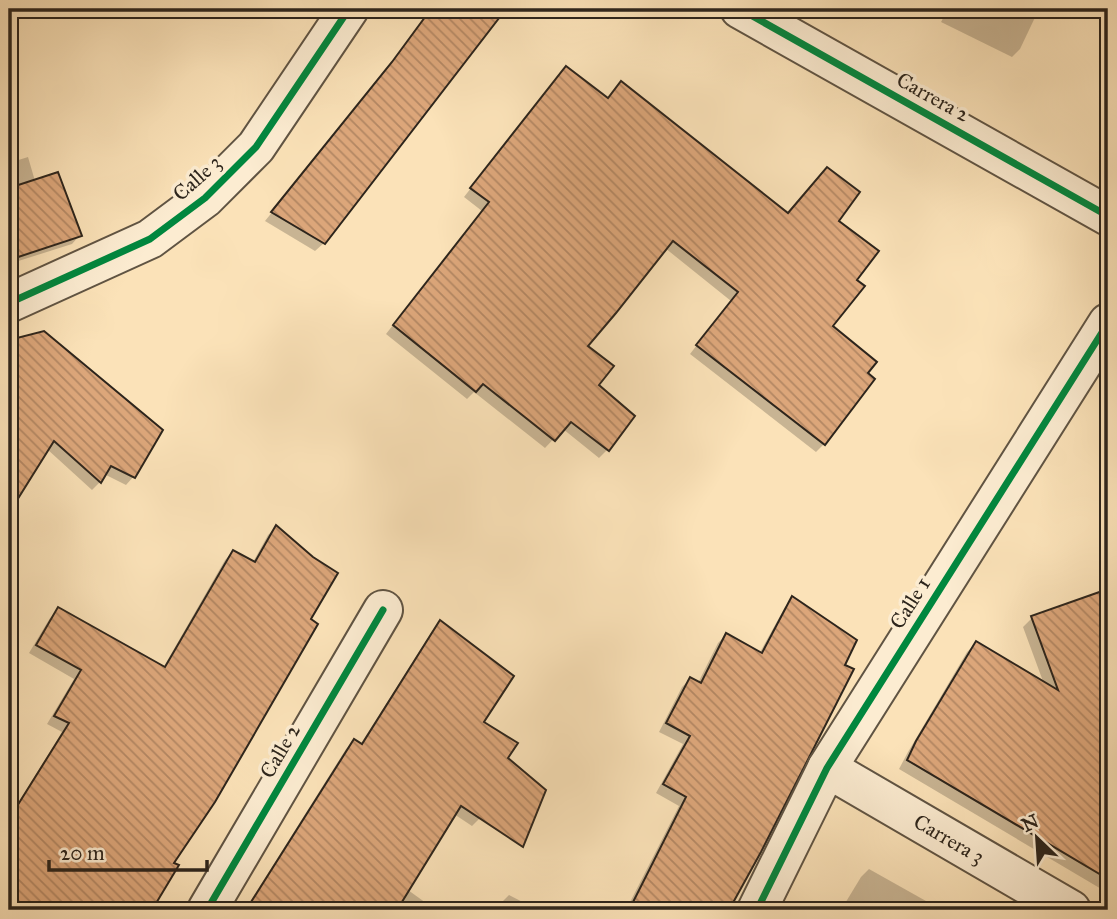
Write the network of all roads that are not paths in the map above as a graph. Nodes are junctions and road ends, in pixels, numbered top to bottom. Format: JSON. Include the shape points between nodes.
{"nodes":[{"id":1,"x":349,"y":9,"type":"edge"},
{"id":2,"x":740,"y":9,"type":"edge"},
{"id":3,"x":1108,"y":216,"type":"edge"},
{"id":4,"x":9,"y":303,"type":"edge"},
{"id":5,"x":1108,"y":323,"type":"edge"},
{"id":6,"x":383,"y":610,"type":"dead end"},
{"id":7,"x":827,"y":768,"type":"junction"},
{"id":8,"x":207,"y":910,"type":"edge"},
{"id":9,"x":757,"y":910,"type":"edge"},
{"id":10,"x":1071,"y":910,"type":"edge"}],
"edges":[{"from":1,"to":4,"type":"street","name":"Calle 3","via":[[256,147],[205,198],[150,239]]},
{"from":2,"to":3,"type":"street","name":"Carrera 2"},
{"from":5,"to":7,"type":"street","name":"Calle 1"},
{"from":6,"to":8,"type":"street","name":"Calle 2"},
{"from":7,"to":9,"type":"street","name":"Calle 1"},
{"from":7,"to":10,"type":"street","name":"Carrera 3"}]}
